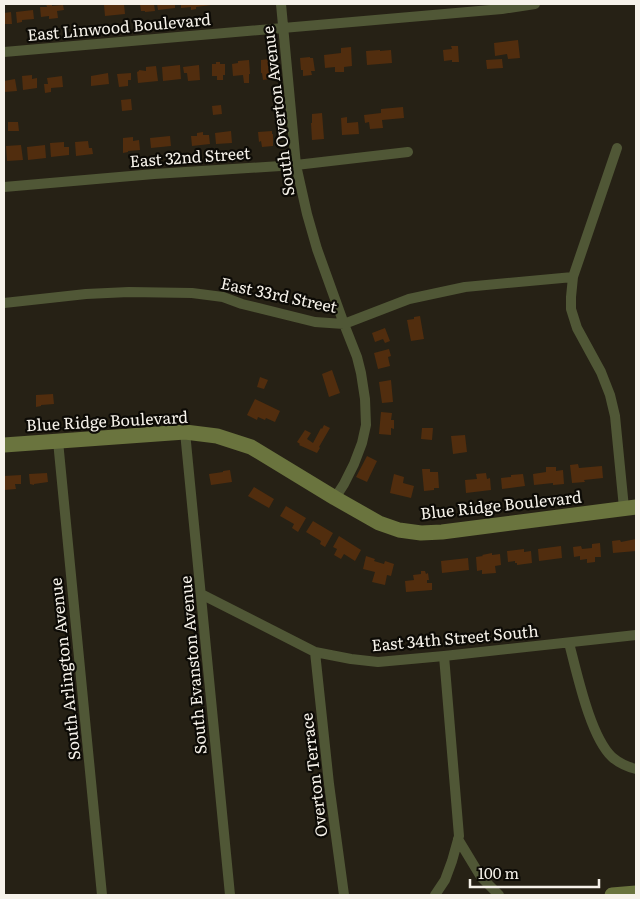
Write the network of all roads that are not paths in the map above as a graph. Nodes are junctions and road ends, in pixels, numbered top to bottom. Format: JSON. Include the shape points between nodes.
{"nodes":[{"id":1,"x":281,"y":4,"type":"edge"},
{"id":2,"x":535,"y":4,"type":"edge"},
{"id":3,"x":283,"y":28,"type":"junction"},
{"id":4,"x":4,"y":52,"type":"edge"},
{"id":5,"x":616,"y":148,"type":"dead end"},
{"id":6,"x":408,"y":152,"type":"dead end"},
{"id":7,"x":296,"y":164,"type":"junction"},
{"id":8,"x":4,"y":187,"type":"edge"},
{"id":9,"x":573,"y":277,"type":"junction"},
{"id":10,"x":4,"y":303,"type":"edge"},
{"id":11,"x":344,"y":324,"type":"junction"},
{"id":12,"x":185,"y":432,"type":"junction"},
{"id":13,"x":58,"y":441,"type":"junction"},
{"id":14,"x":4,"y":445,"type":"edge"},
{"id":15,"x":335,"y":498,"type":"junction"},
{"id":16,"x":630,"y":508,"type":"edge"},
{"id":17,"x":201,"y":594,"type":"junction"},
{"id":18,"x":636,"y":635,"type":"edge"},
{"id":19,"x":569,"y":643,"type":"junction"},
{"id":20,"x":315,"y":652,"type":"junction"},
{"id":21,"x":444,"y":656,"type":"junction"},
{"id":22,"x":636,"y":769,"type":"edge"},
{"id":23,"x":458,"y":839,"type":"junction"},
{"id":24,"x":636,"y":893,"type":"edge"},
{"id":25,"x":102,"y":895,"type":"edge"},
{"id":26,"x":230,"y":895,"type":"edge"},
{"id":27,"x":344,"y":895,"type":"edge"},
{"id":28,"x":435,"y":895,"type":"edge"},
{"id":29,"x":499,"y":895,"type":"edge"},
{"id":30,"x":612,"y":895,"type":"edge"}],
"edges":[{"from":1,"to":3,"type":"street","name":"South Overton Avenue"},
{"from":2,"to":3,"type":"street","name":"East Linwood Boulevard"},
{"from":3,"to":4,"type":"street","name":"East Linwood Boulevard"},
{"from":3,"to":7,"type":"street","name":"South Overton Avenue"},
{"from":5,"to":9,"type":"street"},
{"from":6,"to":7,"type":"street","name":"East 32nd Street"},
{"from":7,"to":8,"type":"street","name":"East 32nd Street"},
{"from":7,"to":11,"type":"street","name":"South Overton Avenue","via":[[317,249]]},
{"from":9,"to":11,"type":"street","name":"East 33rd Street","via":[[447,290],[409,299]]},
{"from":9,"to":16,"type":"street","via":[[571,309],[610,395]]},
{"from":10,"to":11,"type":"street","name":"East 33rd Street","via":[[86,294],[192,293],[223,297],[315,322]]},
{"from":11,"to":15,"type":"street","name":"South Overton Avenue","via":[[361,373],[366,425],[354,464]]},
{"from":12,"to":13,"type":"street","name":"Blue Ridge Boulevard"},
{"from":12,"to":15,"type":"street","name":"Blue Ridge Boulevard","via":[[217,436],[251,447]]},
{"from":12,"to":17,"type":"street","name":"South Evanston Avenue"},
{"from":13,"to":14,"type":"street","name":"Blue Ridge Boulevard"},
{"from":13,"to":25,"type":"street","name":"South Arlington Avenue"},
{"from":15,"to":16,"type":"street","name":"Blue Ridge Boulevard","via":[[379,523],[421,533]]},
{"from":17,"to":20,"type":"street","name":"East 34th Street South"},
{"from":17,"to":26,"type":"street","name":"South Evanston Avenue"},
{"from":18,"to":19,"type":"street","name":"East 34th Street South"},
{"from":19,"to":21,"type":"street","name":"East 34th Street South"},
{"from":19,"to":22,"type":"street","via":[[601,743],[613,758]]},
{"from":20,"to":21,"type":"street","name":"East 34th Street South","via":[[378,662]]},
{"from":20,"to":27,"type":"street","name":"Overton Terrace"},
{"from":21,"to":23,"type":"street"},
{"from":23,"to":28,"type":"street","via":[[445,880]]},
{"from":23,"to":29,"type":"street","via":[[481,877]]},
{"from":24,"to":30,"type":"street"}]}
